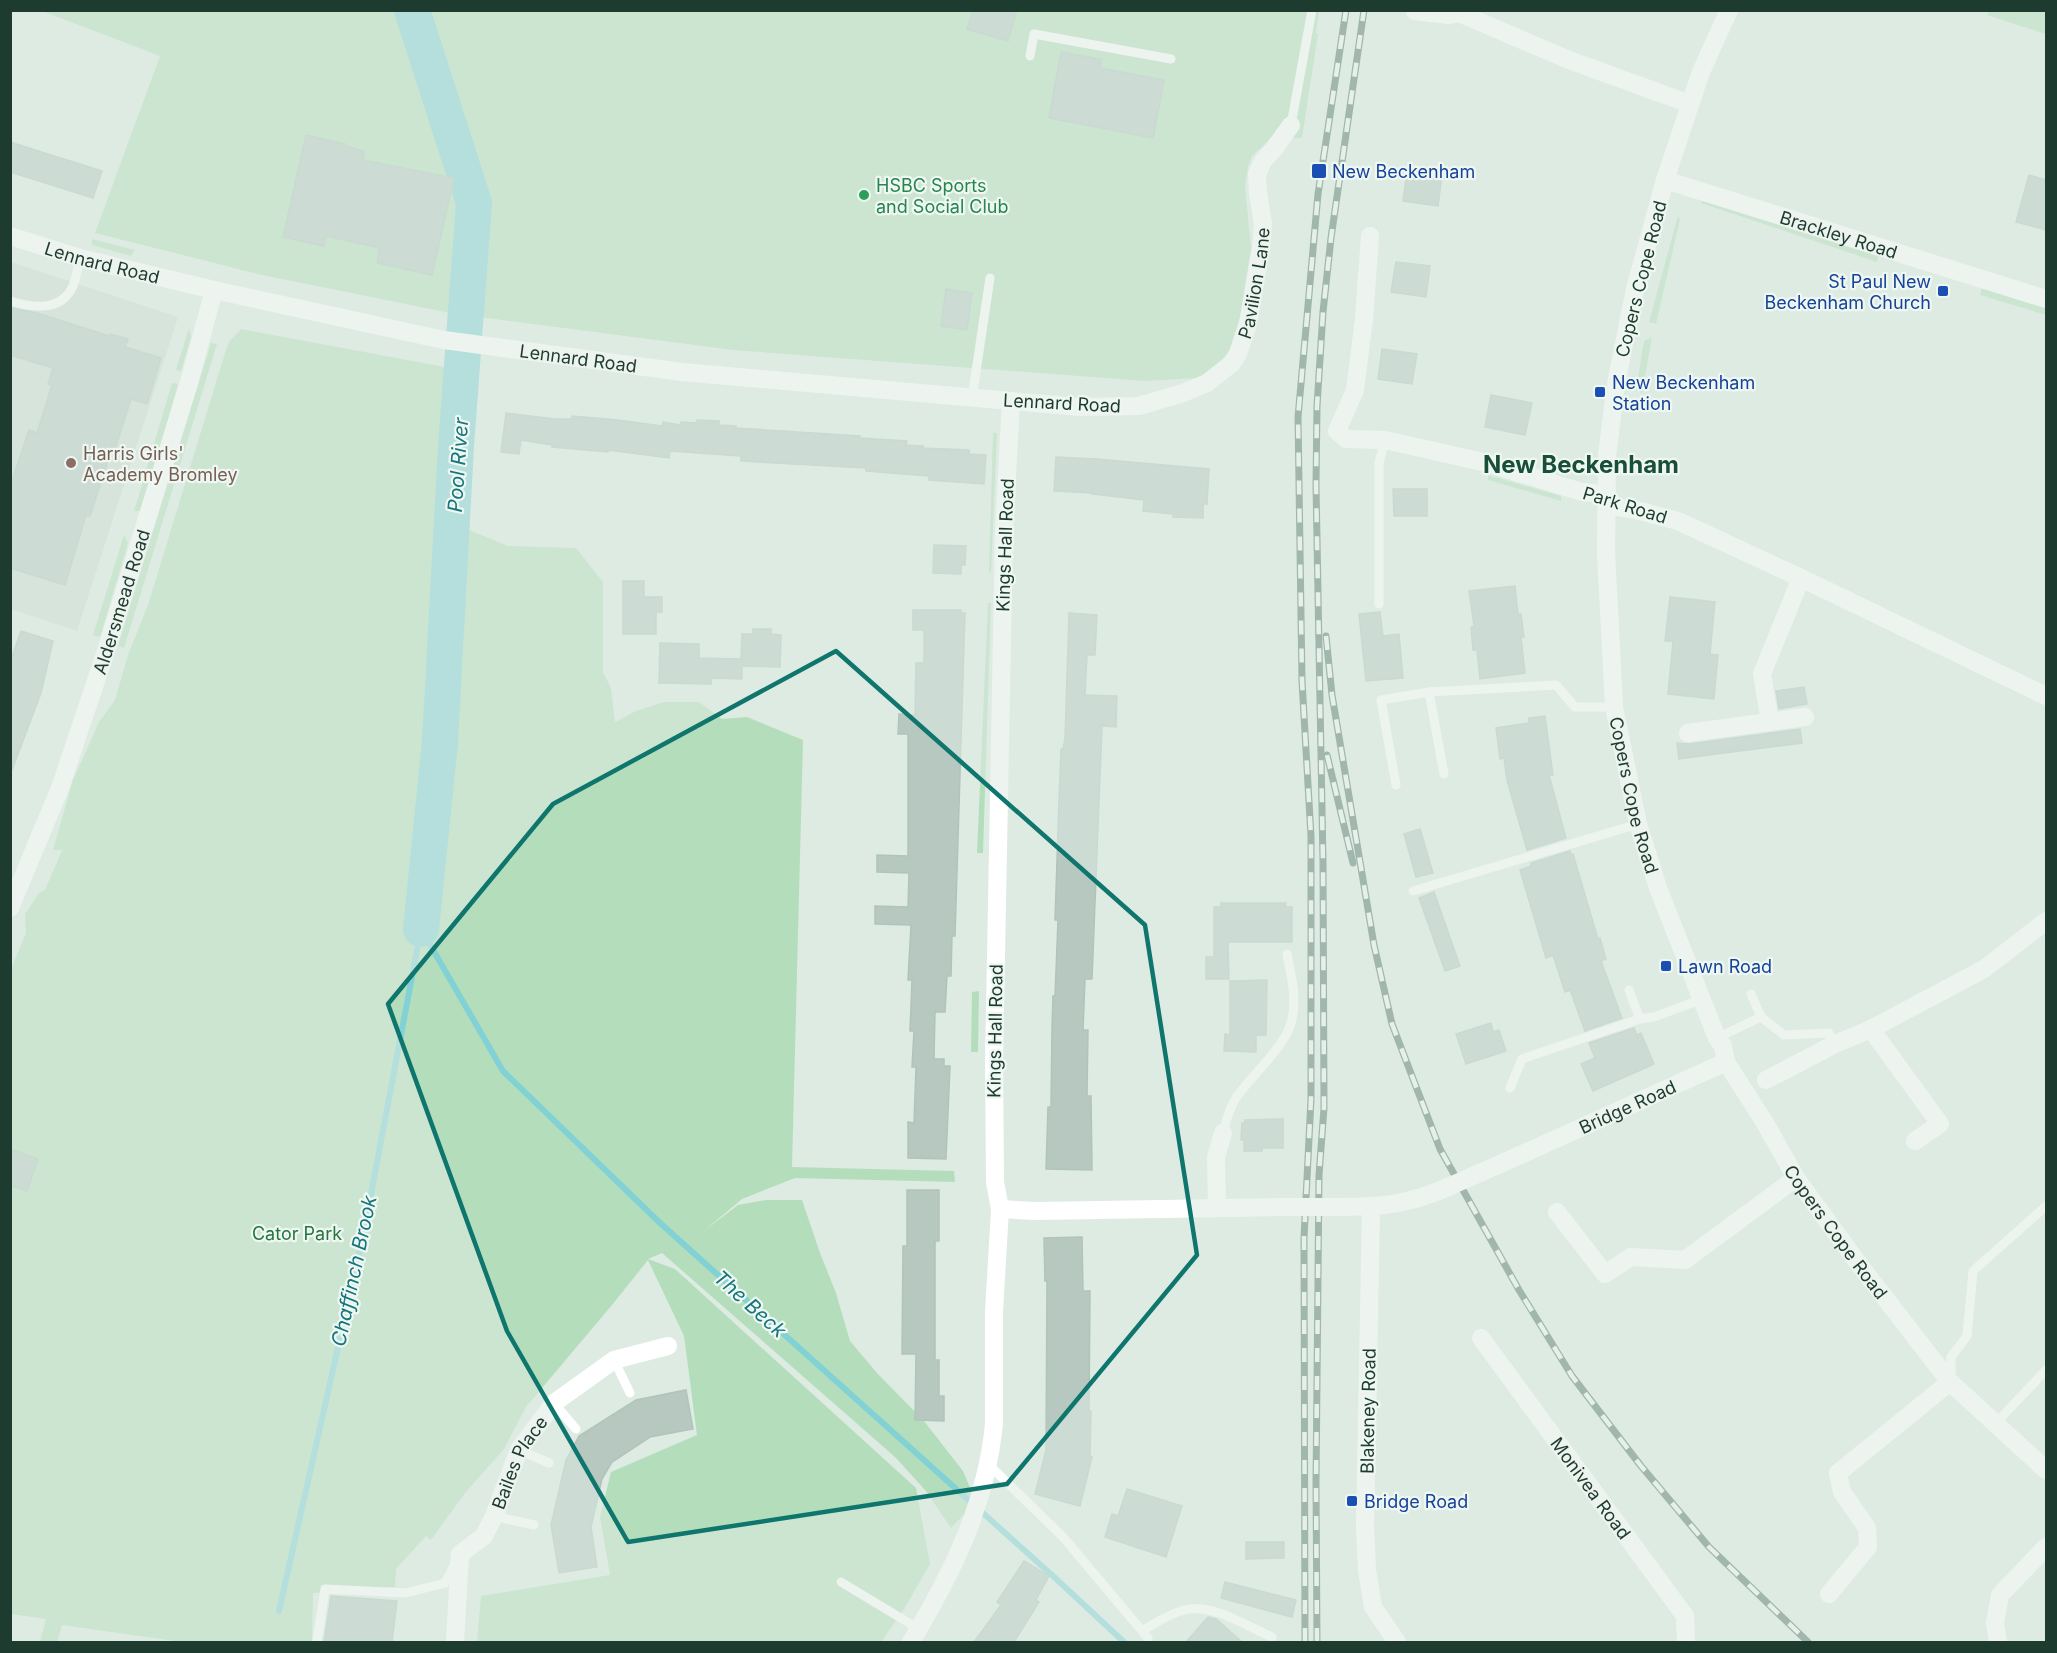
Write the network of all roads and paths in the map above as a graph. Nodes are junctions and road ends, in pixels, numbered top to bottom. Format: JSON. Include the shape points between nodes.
{"nodes":[{"id":1,"x":1312,"y":10,"type":"edge"},
{"id":2,"x":1729,"y":10,"type":"edge"},
{"id":3,"x":1415,"y":11,"type":"edge"},
{"id":4,"x":1459,"y":12,"type":"edge"},
{"id":5,"x":1030,"y":56,"type":"dead end"},
{"id":6,"x":1171,"y":59,"type":"dead end"},
{"id":7,"x":1690,"y":104,"type":"junction"},
{"id":8,"x":1291,"y":125,"type":"joint"},
{"id":9,"x":1665,"y":180,"type":"junction"},
{"id":10,"x":10,"y":236,"type":"edge"},
{"id":11,"x":1370,"y":236,"type":"dead end"},
{"id":12,"x":80,"y":258,"type":"junction"},
{"id":13,"x":990,"y":278,"type":"dead end"},
{"id":14,"x":214,"y":290,"type":"junction"},
{"id":15,"x":2046,"y":299,"type":"edge"},
{"id":16,"x":10,"y":301,"type":"edge"},
{"id":17,"x":972,"y":398,"type":"junction"},
{"id":18,"x":1011,"y":401,"type":"junction"},
{"id":19,"x":1156,"y":402,"type":"joint"},
{"id":20,"x":1385,"y":440,"type":"junction"},
{"id":21,"x":1606,"y":500,"type":"junction"},
{"id":22,"x":1801,"y":578,"type":"junction"},
{"id":23,"x":1379,"y":604,"type":"dead end"},
{"id":24,"x":1429,"y":692,"type":"junction"},
{"id":25,"x":2046,"y":696,"type":"edge"},
{"id":26,"x":1614,"y":707,"type":"junction"},
{"id":27,"x":1805,"y":717,"type":"dead end"},
{"id":28,"x":1770,"y":722,"type":"junction"},
{"id":29,"x":1688,"y":733,"type":"dead end"},
{"id":30,"x":1444,"y":774,"type":"dead end"},
{"id":31,"x":1396,"y":785,"type":"dead end"},
{"id":32,"x":1638,"y":824,"type":"junction"},
{"id":33,"x":1413,"y":891,"type":"dead end"},
{"id":34,"x":10,"y":908,"type":"edge"},
{"id":35,"x":2046,"y":921,"type":"edge"},
{"id":36,"x":1287,"y":954,"type":"dead end"},
{"id":37,"x":1629,"y":990,"type":"dead end"},
{"id":38,"x":1751,"y":994,"type":"dead end"},
{"id":39,"x":1702,"y":999,"type":"junction"},
{"id":40,"x":1761,"y":1017,"type":"junction"},
{"id":41,"x":1640,"y":1019,"type":"junction"},
{"id":42,"x":1870,"y":1029,"type":"junction"},
{"id":43,"x":1717,"y":1038,"type":"junction"},
{"id":44,"x":1835,"y":1044,"type":"junction"},
{"id":45,"x":1726,"y":1062,"type":"junction"},
{"id":46,"x":1766,"y":1080,"type":"dead end"},
{"id":47,"x":1510,"y":1088,"type":"dead end"},
{"id":48,"x":1223,"y":1133,"type":"joint"},
{"id":49,"x":1915,"y":1140,"type":"dead end"},
{"id":50,"x":1797,"y":1178,"type":"junction"},
{"id":51,"x":2046,"y":1206,"type":"edge"},
{"id":52,"x":1217,"y":1207,"type":"junction"},
{"id":53,"x":1371,"y":1207,"type":"junction"},
{"id":54,"x":1000,"y":1209,"type":"junction"},
{"id":55,"x":1557,"y":1212,"type":"dead end"},
{"id":56,"x":1481,"y":1338,"type":"dead end"},
{"id":57,"x":668,"y":1346,"type":"dead end"},
{"id":58,"x":614,"y":1360,"type":"junction"},
{"id":59,"x":2046,"y":1370,"type":"edge"},
{"id":60,"x":1950,"y":1382,"type":"junction"},
{"id":61,"x":630,"y":1394,"type":"dead end"},
{"id":62,"x":554,"y":1403,"type":"junction"},
{"id":63,"x":1996,"y":1424,"type":"junction"},
{"id":64,"x":576,"y":1430,"type":"dead end"},
{"id":65,"x":519,"y":1450,"type":"junction"},
{"id":66,"x":549,"y":1463,"type":"dead end"},
{"id":67,"x":987,"y":1463,"type":"junction"},
{"id":68,"x":2046,"y":1470,"type":"edge"},
{"id":69,"x":494,"y":1516,"type":"junction"},
{"id":70,"x":534,"y":1525,"type":"dead end"},
{"id":71,"x":2046,"y":1547,"type":"edge"},
{"id":72,"x":460,"y":1554,"type":"junction"},
{"id":73,"x":842,"y":1582,"type":"dead end"},
{"id":74,"x":1829,"y":1594,"type":"dead end"},
{"id":75,"x":915,"y":1636,"type":"edge"},
{"id":76,"x":1272,"y":1637,"type":"dead end"},
{"id":77,"x":317,"y":1642,"type":"edge"},
{"id":78,"x":455,"y":1642,"type":"edge"},
{"id":79,"x":1397,"y":1642,"type":"edge"},
{"id":80,"x":1686,"y":1642,"type":"edge"},
{"id":81,"x":1998,"y":1642,"type":"edge"}],
"edges":[{"from":1,"to":8,"type":"lane"},
{"from":2,"to":7,"type":"street","name":"Copers Cope Road"},
{"from":3,"to":4,"type":"street","via":[[1449,15]]},
{"from":4,"to":7,"type":"street","via":[[1569,60]]},
{"from":5,"to":6,"type":"lane","via":[[1034,34]]},
{"from":7,"to":9,"type":"street","name":"Copers Cope Road"},
{"from":8,"to":19,"type":"street","name":"Pavilion Lane","via":[[1257,174],[1263,224],[1261,249],[1248,324],[1238,354],[1207,383]]},
{"from":9,"to":15,"type":"street","name":"Brackley Road"},
{"from":9,"to":21,"type":"street","name":"Copers Cope Road","via":[[1635,289],[1616,384]]},
{"from":10,"to":12,"type":"street","name":"Lennard Road"},
{"from":11,"to":20,"type":"street","name":"Park Road","via":[[1354,390],[1337,431],[1346,440]]},
{"from":12,"to":14,"type":"street","name":"Lennard Road"},
{"from":12,"to":16,"type":"lane","via":[[67,296],[52,305],[29,307]]},
{"from":13,"to":17,"type":"lane"},
{"from":14,"to":17,"type":"street","name":"Lennard Road","via":[[482,346],[682,372]]},
{"from":14,"to":34,"type":"street","name":"Aldersmead Road","via":[[107,648],[60,788]]},
{"from":17,"to":18,"type":"street","name":"Lennard Road"},
{"from":18,"to":19,"type":"street","name":"Lennard Road","via":[[1118,408]]},
{"from":18,"to":54,"type":"street","name":"Kings Hall Road","via":[[1004,531],[994,1062],[995,1182]]},
{"from":20,"to":21,"type":"street","name":"Park Road","via":[[1483,462],[1594,493]]},
{"from":20,"to":23,"type":"lane","via":[[1379,464]]},
{"from":21,"to":22,"type":"street","name":"Park Road","via":[[1618,507],[1678,521]]},
{"from":21,"to":26,"type":"street","name":"Copers Cope Road","via":[[1606,590]]},
{"from":22,"to":25,"type":"street","name":"Park Road"},
{"from":22,"to":28,"type":"street","via":[[1762,674]]},
{"from":24,"to":26,"type":"lane","via":[[1556,685],[1575,707]]},
{"from":24,"to":30,"type":"lane"},
{"from":24,"to":31,"type":"lane","via":[[1381,700]]},
{"from":26,"to":32,"type":"street","name":"Copers Cope Road"},
{"from":27,"to":28,"type":"street"},
{"from":28,"to":29,"type":"street"},
{"from":32,"to":33,"type":"lane"},
{"from":32,"to":39,"type":"street","name":"Copers Cope Road","via":[[1658,888]]},
{"from":35,"to":42,"type":"street","via":[[1984,969]]},
{"from":36,"to":48,"type":"lane","via":[[1294,996],[1285,1040],[1236,1098]]},
{"from":37,"to":41,"type":"lane"},
{"from":38,"to":40,"type":"lane"},
{"from":39,"to":41,"type":"lane"},
{"from":39,"to":43,"type":"street","name":"Copers Cope Road"},
{"from":40,"to":43,"type":"lane"},
{"from":40,"to":44,"type":"lane","via":[[1784,1035],[1829,1033]]},
{"from":41,"to":47,"type":"lane","via":[[1522,1059]]},
{"from":42,"to":44,"type":"street"},
{"from":42,"to":49,"type":"street","via":[[1940,1124]]},
{"from":43,"to":45,"type":"street","name":"Copers Cope Road"},
{"from":44,"to":46,"type":"street"},
{"from":45,"to":50,"type":"street","name":"Copers Cope Road"},
{"from":45,"to":53,"type":"street","name":"Bridge Road","bridge":true,"via":[[1448,1187],[1416,1200]]},
{"from":48,"to":52,"type":"street","via":[[1216,1157]]},
{"from":50,"to":55,"type":"street","via":[[1685,1260],[1631,1257],[1605,1274]]},
{"from":50,"to":60,"type":"street","name":"Copers Cope Road"},
{"from":51,"to":60,"type":"lane","via":[[1973,1271],[1967,1336],[1951,1357]]},
{"from":52,"to":53,"type":"street","name":"Bridge Road","bridge":true},
{"from":52,"to":54,"type":"street","name":"Bridge Road"},
{"from":53,"to":79,"type":"street","name":"Blakeney Road","via":[[1367,1570],[1373,1607]]},
{"from":54,"to":67,"type":"street","name":"Kings Hall Road","via":[[994,1312],[994,1424]]},
{"from":56,"to":80,"type":"street","name":"Monivea Road","via":[[1685,1616]]},
{"from":57,"to":58,"type":"street","name":"Bailes Place"},
{"from":58,"to":61,"type":"lane"},
{"from":58,"to":62,"type":"street","name":"Bailes Place"},
{"from":59,"to":63,"type":"lane"},
{"from":60,"to":63,"type":"street","name":"Copers Cope Road"},
{"from":60,"to":74,"type":"street","via":[[1838,1473],[1842,1492],[1867,1528],[1868,1547]]},
{"from":62,"to":64,"type":"lane"},
{"from":62,"to":65,"type":"street","name":"Bailes Place"},
{"from":63,"to":68,"type":"street","name":"Copers Cope Road"},
{"from":65,"to":66,"type":"lane"},
{"from":65,"to":69,"type":"street","name":"Bailes Place"},
{"from":67,"to":75,"type":"street","name":"Kings Hall Road","via":[[968,1535]]},
{"from":67,"to":76,"type":"lane","via":[[1063,1537],[1145,1634],[1171,1615],[1201,1609]]},
{"from":69,"to":70,"type":"lane"},
{"from":69,"to":72,"type":"street","name":"Bailes Place","via":[[484,1536]]},
{"from":71,"to":81,"type":"street","via":[[2000,1595],[1995,1623]]},
{"from":72,"to":77,"type":"lane","via":[[445,1583],[406,1593],[325,1589]]},
{"from":72,"to":78,"type":"street"},
{"from":73,"to":75,"type":"lane"}]}
